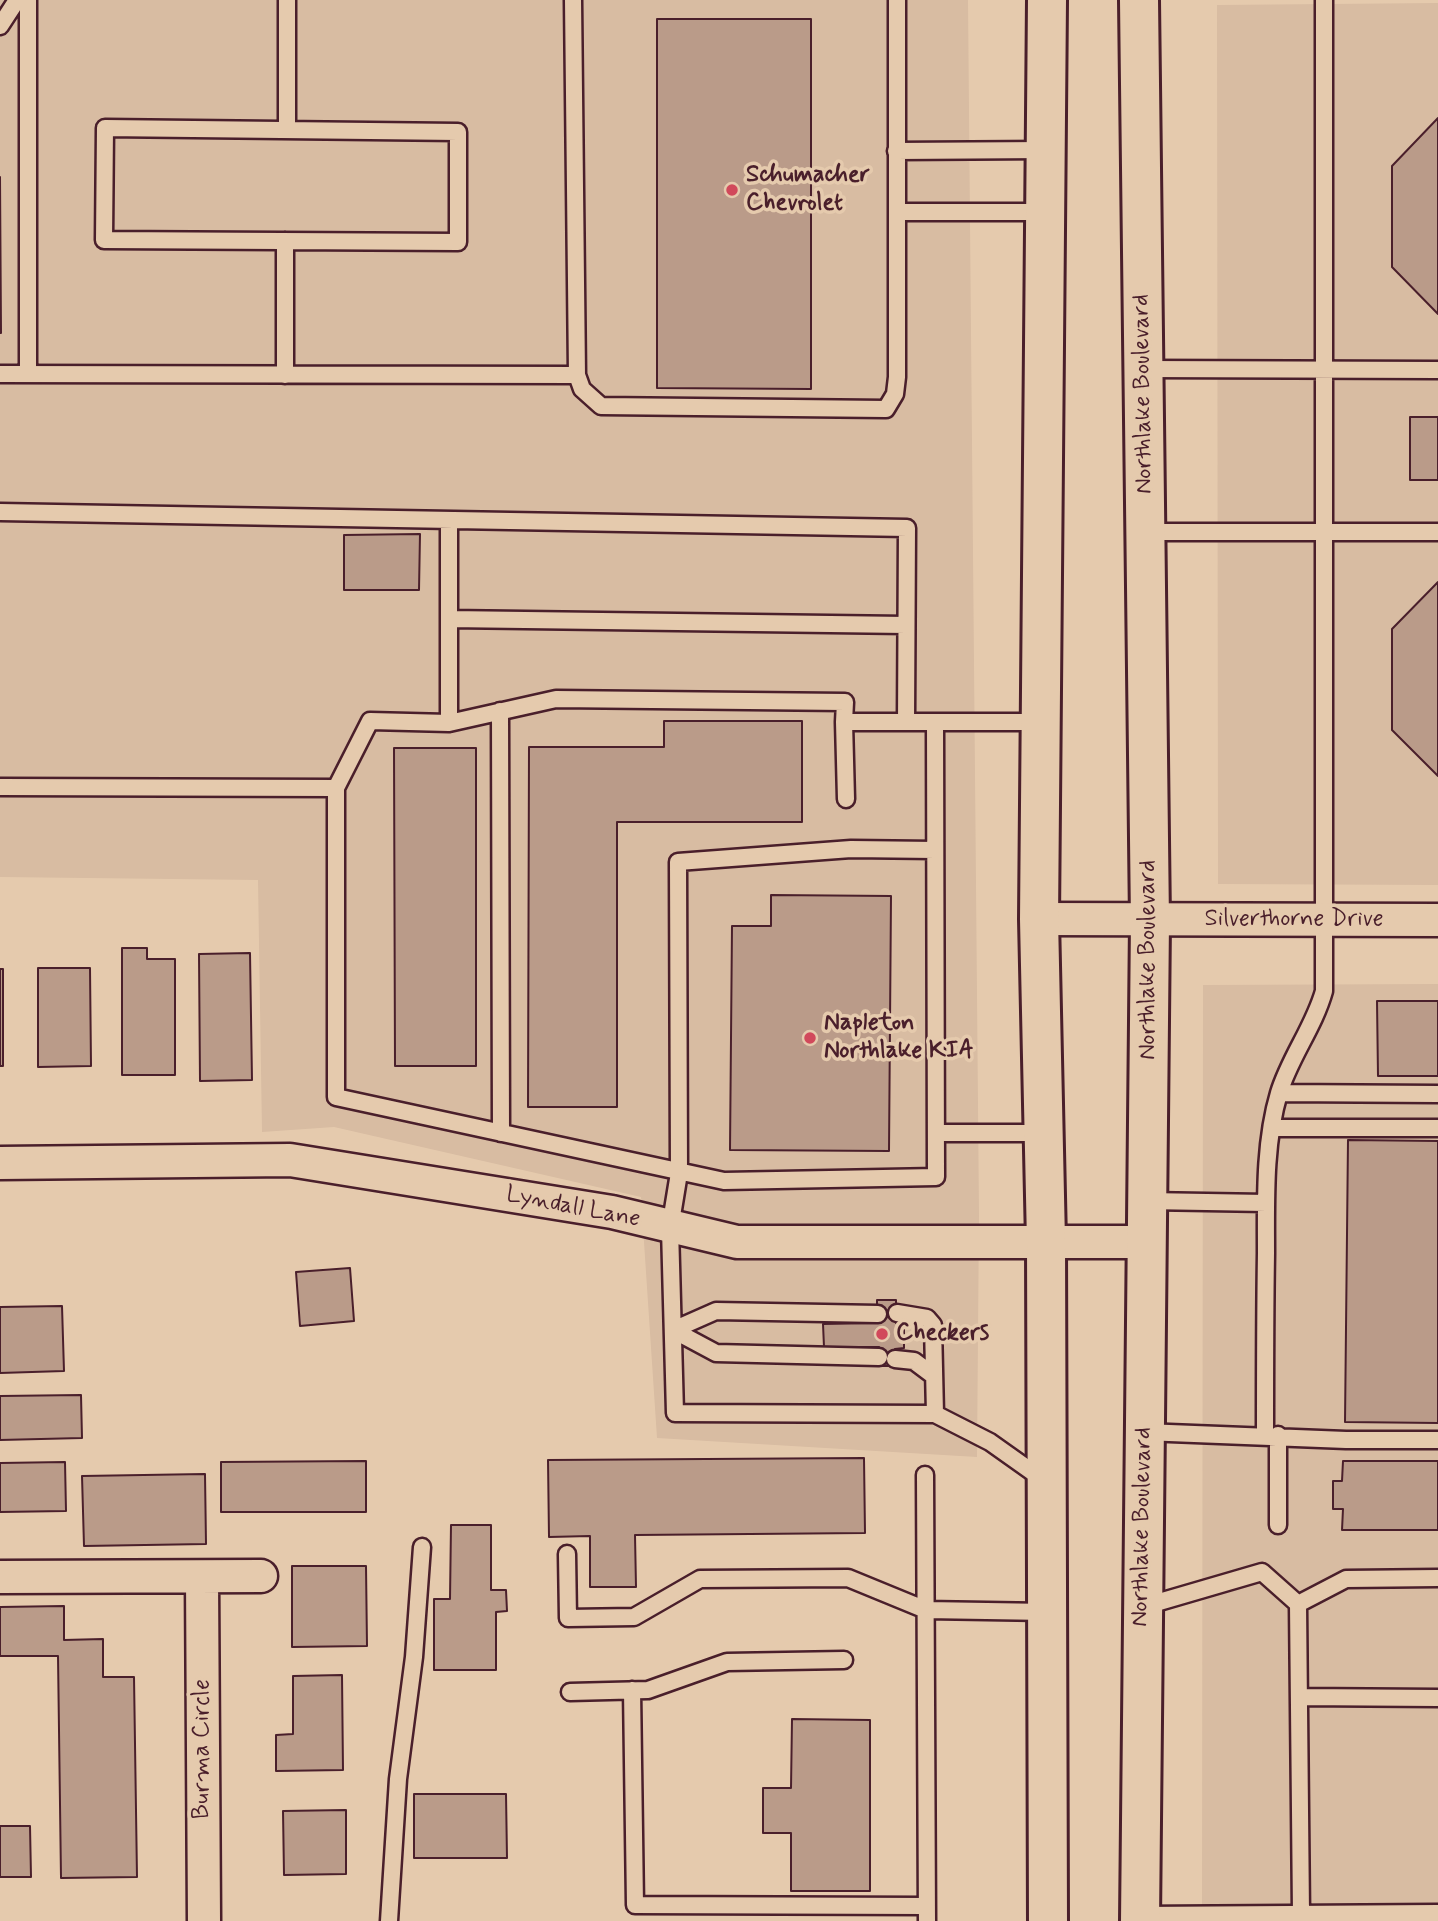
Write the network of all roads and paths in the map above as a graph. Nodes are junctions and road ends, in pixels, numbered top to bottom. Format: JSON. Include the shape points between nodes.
{"nodes":[{"id":1,"x":17,"y":0,"type":"edge"},
{"id":2,"x":28,"y":0,"type":"edge"},
{"id":3,"x":287,"y":0,"type":"edge"},
{"id":4,"x":573,"y":0,"type":"edge"},
{"id":5,"x":897,"y":0,"type":"edge"},
{"id":6,"x":1047,"y":0,"type":"edge"},
{"id":7,"x":1139,"y":0,"type":"edge"},
{"id":8,"x":1324,"y":0,"type":"edge"},
{"id":9,"x":0,"y":26,"type":"edge"},
{"id":10,"x":287,"y":130,"type":"junction"},
{"id":11,"x":1046,"y":150,"type":"junction"},
{"id":12,"x":897,"y":151,"type":"junction"},
{"id":13,"x":897,"y":212,"type":"junction"},
{"id":14,"x":1045,"y":212,"type":"junction"},
{"id":15,"x":285,"y":241,"type":"junction"},
{"id":16,"x":1144,"y":369,"type":"junction"},
{"id":17,"x":1324,"y":370,"type":"junction"},
{"id":18,"x":1438,"y":370,"type":"edge"},
{"id":19,"x":0,"y":374,"type":"edge"},
{"id":20,"x":27,"y":374,"type":"junction"},
{"id":21,"x":285,"y":375,"type":"junction"},
{"id":22,"x":577,"y":375,"type":"junction"},
{"id":23,"x":0,"y":512,"type":"edge"},
{"id":24,"x":449,"y":520,"type":"junction"},
{"id":25,"x":1146,"y":532,"type":"junction"},
{"id":26,"x":1323,"y":532,"type":"junction"},
{"id":27,"x":1438,"y":532,"type":"edge"},
{"id":28,"x":449,"y":619,"type":"junction"},
{"id":29,"x":906,"y":625,"type":"junction"},
{"id":30,"x":500,"y":711,"type":"junction"},
{"id":31,"x":844,"y":722,"type":"junction"},
{"id":32,"x":906,"y":722,"type":"junction"},
{"id":33,"x":935,"y":722,"type":"junction"},
{"id":34,"x":1041,"y":722,"type":"junction"},
{"id":35,"x":449,"y":723,"type":"junction"},
{"id":36,"x":0,"y":788,"type":"edge"},
{"id":37,"x":336,"y":788,"type":"junction"},
{"id":38,"x":846,"y":799,"type":"dead end"},
{"id":39,"x":935,"y":850,"type":"junction"},
{"id":40,"x":1039,"y":919,"type":"junction"},
{"id":41,"x":1150,"y":920,"type":"junction"},
{"id":42,"x":1324,"y":920,"type":"junction"},
{"id":43,"x":1438,"y":920,"type":"edge"},
{"id":44,"x":1279,"y":1093,"type":"junction"},
{"id":45,"x":1438,"y":1094,"type":"edge"},
{"id":46,"x":1272,"y":1128,"type":"junction"},
{"id":47,"x":1438,"y":1128,"type":"edge"},
{"id":48,"x":501,"y":1133,"type":"junction"},
{"id":49,"x":936,"y":1133,"type":"junction"},
{"id":50,"x":1044,"y":1133,"type":"junction"},
{"id":51,"x":0,"y":1163,"type":"edge"},
{"id":52,"x":679,"y":1173,"type":"junction"},
{"id":53,"x":1147,"y":1201,"type":"junction"},
{"id":54,"x":1266,"y":1203,"type":"junction"},
{"id":55,"x":670,"y":1228,"type":"junction"},
{"id":56,"x":1046,"y":1242,"type":"junction"},
{"id":57,"x":1146,"y":1242,"type":"junction"},
{"id":58,"x":897,"y":1313,"type":"dead end"},
{"id":59,"x":878,"y":1314,"type":"dead end"},
{"id":60,"x":673,"y":1330,"type":"junction"},
{"id":61,"x":934,"y":1376,"type":"junction"},
{"id":62,"x":935,"y":1414,"type":"junction"},
{"id":63,"x":1144,"y":1432,"type":"junction"},
{"id":64,"x":1272,"y":1435,"type":"junction"},
{"id":65,"x":1438,"y":1440,"type":"edge"},
{"id":66,"x":925,"y":1475,"type":"dead end"},
{"id":67,"x":1046,"y":1482,"type":"junction"},
{"id":68,"x":1278,"y":1525,"type":"dead end"},
{"id":69,"x":422,"y":1547,"type":"dead end"},
{"id":70,"x":568,"y":1554,"type":"dead end"},
{"id":71,"x":261,"y":1576,"type":"dead end"},
{"id":72,"x":0,"y":1577,"type":"edge"},
{"id":73,"x":202,"y":1578,"type":"junction"},
{"id":74,"x":1438,"y":1578,"type":"edge"},
{"id":75,"x":1298,"y":1604,"type":"junction"},
{"id":76,"x":1142,"y":1607,"type":"junction"},
{"id":77,"x":926,"y":1610,"type":"junction"},
{"id":78,"x":1047,"y":1612,"type":"junction"},
{"id":79,"x":844,"y":1660,"type":"dead end"},
{"id":80,"x":632,"y":1690,"type":"junction"},
{"id":81,"x":570,"y":1692,"type":"dead end"},
{"id":82,"x":1299,"y":1697,"type":"junction"},
{"id":83,"x":1438,"y":1698,"type":"edge"},
{"id":84,"x":1438,"y":1913,"type":"edge"},
{"id":85,"x":926,"y":1914,"type":"edge"},
{"id":86,"x":1301,"y":1914,"type":"junction"},
{"id":87,"x":1140,"y":1918,"type":"edge"},
{"id":88,"x":204,"y":1921,"type":"edge"},
{"id":89,"x":389,"y":1921,"type":"edge"},
{"id":90,"x":1048,"y":1921,"type":"edge"}],
"edges":[{"from":1,"to":9,"type":"lane"},
{"from":2,"to":20,"type":"lane"},
{"from":3,"to":10,"type":"lane"},
{"from":4,"to":22,"type":"lane"},
{"from":5,"to":12,"type":"lane"},
{"from":6,"to":11,"type":"main road"},
{"from":7,"to":16,"type":"main road","name":"Northlake Boulevard"},
{"from":8,"to":17,"type":"lane"},
{"from":10,"to":15,"type":"lane","via":[[458,132],[458,242]]},
{"from":10,"to":15,"type":"lane","via":[[105,128],[104,240]]},
{"from":11,"to":12,"type":"lane"},
{"from":11,"to":14,"type":"main road"},
{"from":12,"to":13,"type":"lane"},
{"from":13,"to":14,"type":"lane"},
{"from":13,"to":22,"type":"lane","via":[[897,377],[895,394],[886,409],[601,406],[582,389]]},
{"from":14,"to":34,"type":"main road"},
{"from":15,"to":21,"type":"lane"},
{"from":16,"to":17,"type":"lane"},
{"from":16,"to":25,"type":"main road","name":"Northlake Boulevard"},
{"from":17,"to":18,"type":"lane"},
{"from":17,"to":26,"type":"lane"},
{"from":19,"to":20,"type":"lane"},
{"from":20,"to":21,"type":"lane"},
{"from":21,"to":22,"type":"lane"},
{"from":23,"to":24,"type":"lane"},
{"from":24,"to":28,"type":"lane"},
{"from":24,"to":29,"type":"lane","via":[[907,528]]},
{"from":25,"to":26,"type":"lane"},
{"from":25,"to":41,"type":"main road","name":"Northlake Boulevard"},
{"from":26,"to":27,"type":"lane"},
{"from":26,"to":42,"type":"lane"},
{"from":28,"to":29,"type":"lane"},
{"from":28,"to":35,"type":"lane"},
{"from":29,"to":32,"type":"lane"},
{"from":30,"to":31,"type":"lane","via":[[556,699],[845,702]]},
{"from":30,"to":35,"type":"lane"},
{"from":30,"to":48,"type":"lane"},
{"from":31,"to":32,"type":"lane"},
{"from":31,"to":38,"type":"lane"},
{"from":32,"to":33,"type":"lane"},
{"from":33,"to":34,"type":"lane"},
{"from":33,"to":39,"type":"lane"},
{"from":34,"to":40,"type":"main road"},
{"from":35,"to":37,"type":"lane","via":[[370,722]]},
{"from":36,"to":37,"type":"lane"},
{"from":37,"to":48,"type":"lane","via":[[336,1097]]},
{"from":39,"to":49,"type":"lane"},
{"from":39,"to":52,"type":"lane","via":[[851,849],[678,862]]},
{"from":40,"to":41,"type":"street","name":"Silverthorne Drive"},
{"from":40,"to":50,"type":"main road"},
{"from":41,"to":42,"type":"street","name":"Silverthorne Drive"},
{"from":41,"to":53,"type":"main road","name":"Northlake Boulevard"},
{"from":42,"to":43,"type":"street","name":"Silverthorne Drive"},
{"from":42,"to":44,"type":"lane","via":[[1324,990]]},
{"from":44,"to":45,"type":"lane"},
{"from":44,"to":46,"type":"lane"},
{"from":46,"to":47,"type":"lane"},
{"from":46,"to":54,"type":"lane"},
{"from":48,"to":52,"type":"lane"},
{"from":49,"to":50,"type":"lane"},
{"from":49,"to":52,"type":"lane","via":[[936,1177],[724,1181]]},
{"from":50,"to":56,"type":"main road"},
{"from":51,"to":55,"type":"street","name":"Lyndall Lane","via":[[290,1160],[612,1212]]},
{"from":52,"to":55,"type":"lane"},
{"from":53,"to":54,"type":"lane"},
{"from":53,"to":57,"type":"main road","name":"Northlake Boulevard"},
{"from":54,"to":64,"type":"lane"},
{"from":55,"to":56,"type":"street","name":"Lyndall Lane","via":[[737,1242]]},
{"from":55,"to":60,"type":"lane"},
{"from":56,"to":57,"type":"street","name":"Lyndall Lane"},
{"from":56,"to":67,"type":"main road"},
{"from":57,"to":63,"type":"main road","name":"Northlake Boulevard"},
{"from":58,"to":61,"type":"lane","via":[[927,1318],[933,1325]]},
{"from":59,"to":60,"type":"lane","via":[[716,1311]]},
{"from":60,"to":61,"type":"lane","via":[[716,1353],[887,1358],[914,1361]]},
{"from":60,"to":62,"type":"lane","via":[[675,1413]]},
{"from":61,"to":62,"type":"lane"},
{"from":62,"to":67,"type":"lane","via":[[990,1442]]},
{"from":63,"to":64,"type":"lane"},
{"from":63,"to":76,"type":"main road","name":"Northlake Boulevard"},
{"from":64,"to":65,"type":"lane"},
{"from":64,"to":68,"type":"lane"},
{"from":66,"to":77,"type":"lane"},
{"from":67,"to":78,"type":"main road"},
{"from":69,"to":89,"type":"lane","via":[[398,1779]]},
{"from":70,"to":77,"type":"lane","via":[[568,1618],[634,1617],[700,1579],[848,1578]]},
{"from":71,"to":73,"type":"street"},
{"from":72,"to":73,"type":"street"},
{"from":73,"to":88,"type":"street","name":"Burma Circle"},
{"from":74,"to":75,"type":"lane","via":[[1346,1580]]},
{"from":75,"to":76,"type":"lane","via":[[1262,1572]]},
{"from":75,"to":82,"type":"lane"},
{"from":76,"to":87,"type":"main road","name":"Northlake Boulevard"},
{"from":77,"to":78,"type":"lane"},
{"from":77,"to":85,"type":"lane"},
{"from":78,"to":90,"type":"main road"},
{"from":79,"to":80,"type":"lane","via":[[727,1662],[648,1689]]},
{"from":80,"to":81,"type":"lane"},
{"from":80,"to":85,"type":"lane","via":[[635,1905]]},
{"from":82,"to":83,"type":"lane"},
{"from":82,"to":86,"type":"lane"},
{"from":84,"to":86,"type":"lane"},
{"from":86,"to":87,"type":"lane"}]}
